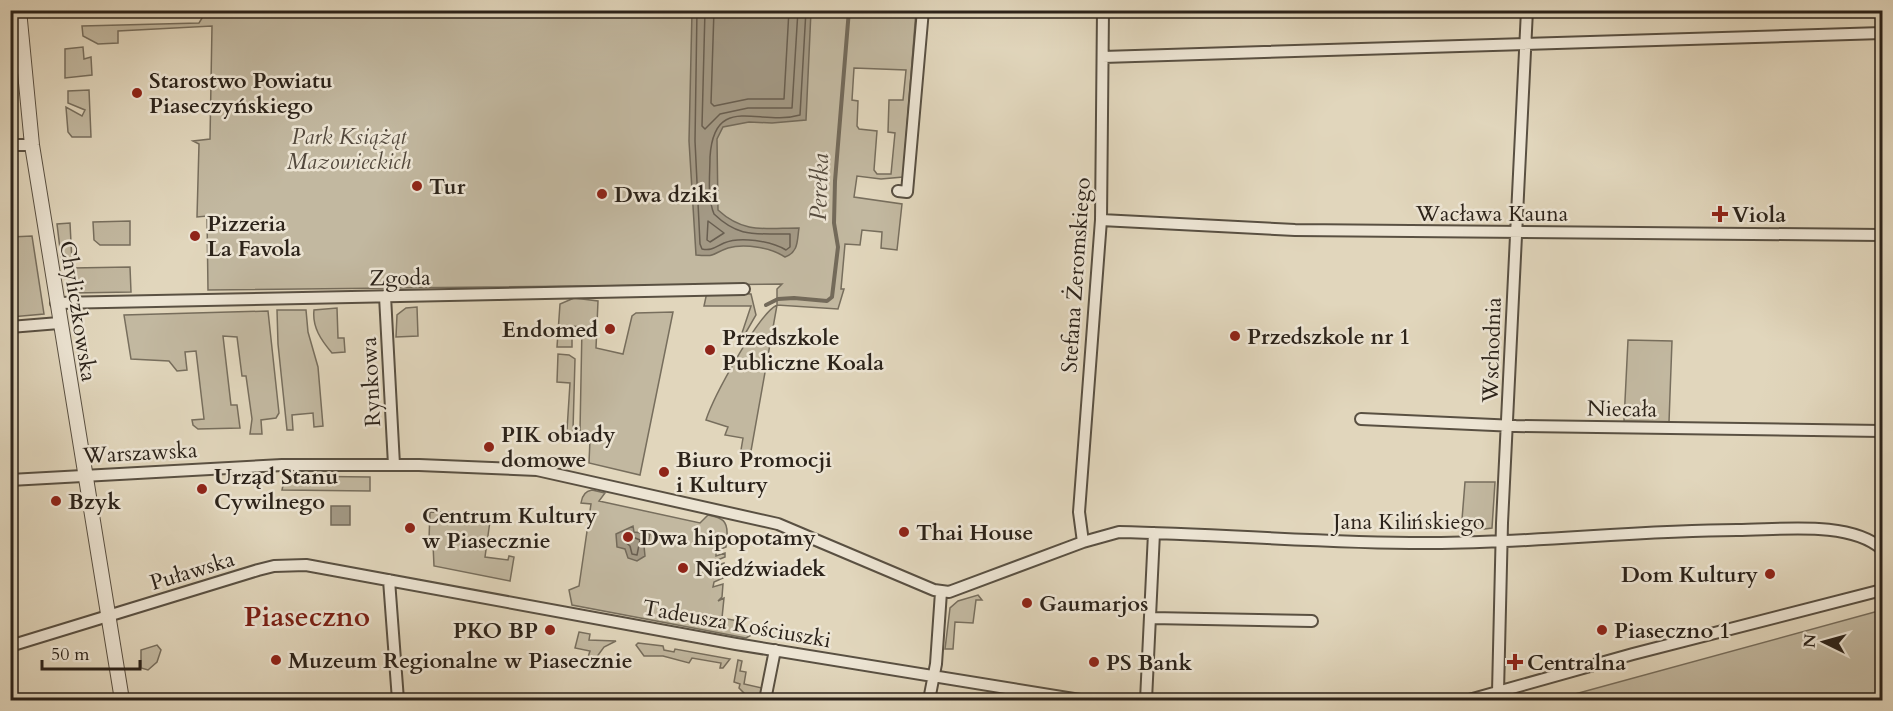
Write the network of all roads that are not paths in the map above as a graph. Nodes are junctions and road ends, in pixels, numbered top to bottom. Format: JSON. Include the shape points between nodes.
{"nodes":[{"id":1,"x":19,"y":10,"type":"edge"},
{"id":2,"x":923,"y":10,"type":"edge"},
{"id":3,"x":1103,"y":10,"type":"edge"},
{"id":4,"x":1527,"y":10,"type":"edge"},
{"id":5,"x":1882,"y":33,"type":"edge"},
{"id":6,"x":1527,"y":44,"type":"junction"},
{"id":7,"x":1103,"y":57,"type":"junction"},
{"id":8,"x":32,"y":144,"type":"junction"},
{"id":9,"x":10,"y":145,"type":"edge"},
{"id":10,"x":898,"y":191,"type":"dead end"},
{"id":11,"x":1101,"y":220,"type":"junction"},
{"id":12,"x":1515,"y":232,"type":"junction"},
{"id":13,"x":1882,"y":235,"type":"edge"},
{"id":14,"x":744,"y":289,"type":"dead end"},
{"id":15,"x":385,"y":296,"type":"junction"},
{"id":16,"x":56,"y":303,"type":"junction"},
{"id":17,"x":59,"y":323,"type":"junction"},
{"id":18,"x":10,"y":327,"type":"edge"},
{"id":19,"x":1361,"y":419,"type":"dead end"},
{"id":20,"x":1508,"y":426,"type":"junction"},
{"id":21,"x":1882,"y":431,"type":"edge"},
{"id":22,"x":394,"y":465,"type":"junction"},
{"id":23,"x":83,"y":475,"type":"junction"},
{"id":24,"x":10,"y":480,"type":"edge"},
{"id":25,"x":1154,"y":533,"type":"junction"},
{"id":26,"x":1502,"y":541,"type":"junction"},
{"id":27,"x":1083,"y":542,"type":"junction"},
{"id":28,"x":1882,"y":549,"type":"edge"},
{"id":29,"x":389,"y":579,"type":"junction"},
{"id":30,"x":1882,"y":590,"type":"edge"},
{"id":31,"x":941,"y":592,"type":"junction"},
{"id":32,"x":107,"y":617,"type":"junction"},
{"id":33,"x":1151,"y":618,"type":"junction"},
{"id":34,"x":1312,"y":621,"type":"dead end"},
{"id":35,"x":10,"y":646,"type":"edge"},
{"id":36,"x":775,"y":650,"type":"junction"},
{"id":37,"x":933,"y":677,"type":"junction"},
{"id":38,"x":1498,"y":692,"type":"junction"},
{"id":39,"x":122,"y":700,"type":"edge"},
{"id":40,"x":398,"y":700,"type":"edge"},
{"id":41,"x":765,"y":700,"type":"edge"},
{"id":42,"x":929,"y":700,"type":"edge"},
{"id":43,"x":1080,"y":700,"type":"edge"},
{"id":44,"x":1146,"y":700,"type":"edge"},
{"id":45,"x":1469,"y":700,"type":"edge"}],
"edges":[{"from":1,"to":8,"type":"street","name":"Chyliczkowska"},
{"from":2,"to":10,"type":"street","via":[[907,192]]},
{"from":3,"to":7,"type":"street","name":"Stefana Żeromskiego"},
{"from":4,"to":6,"type":"street","name":"Wschodnia"},
{"from":5,"to":6,"type":"street"},
{"from":6,"to":7,"type":"street"},
{"from":6,"to":12,"type":"street","name":"Wschodnia"},
{"from":7,"to":11,"type":"street","name":"Stefana Żeromskiego"},
{"from":8,"to":9,"type":"street"},
{"from":8,"to":16,"type":"street","name":"Chyliczkowska"},
{"from":11,"to":12,"type":"street","name":"Wacława Kauna","via":[[1295,230]]},
{"from":11,"to":27,"type":"street","name":"Stefana Żeromskiego","via":[[1078,512]]},
{"from":12,"to":13,"type":"street","name":"Wacława Kauna"},
{"from":12,"to":20,"type":"street","name":"Wschodnia"},
{"from":14,"to":15,"type":"street","name":"Zgoda"},
{"from":15,"to":16,"type":"street","name":"Zgoda"},
{"from":15,"to":22,"type":"street","name":"Rynkowa"},
{"from":16,"to":17,"type":"street","name":"Chyliczkowska"},
{"from":17,"to":18,"type":"street"},
{"from":17,"to":23,"type":"street","name":"Chyliczkowska"},
{"from":19,"to":20,"type":"street","name":"Niecała"},
{"from":20,"to":21,"type":"street","name":"Niecała"},
{"from":20,"to":26,"type":"street","name":"Wschodnia"},
{"from":22,"to":23,"type":"street","name":"Warszawska"},
{"from":22,"to":31,"type":"street","name":"Warszawska","via":[[537,470],[778,524]]},
{"from":23,"to":24,"type":"street","name":"Warszawska"},
{"from":23,"to":32,"type":"street","name":"Chyliczkowska"},
{"from":25,"to":26,"type":"street","name":"Jana Kilińskiego","via":[[1424,543]]},
{"from":25,"to":27,"type":"street","name":"Jana Kilińskiego","via":[[1119,532]]},
{"from":25,"to":33,"type":"street"},
{"from":26,"to":28,"type":"street","name":"Jana Kilińskiego","via":[[1793,530],[1846,532],[1868,538]]},
{"from":26,"to":38,"type":"street","name":"Wschodnia"},
{"from":27,"to":31,"type":"street","name":"Jana Kilińskiego","via":[[955,592]]},
{"from":29,"to":32,"type":"street","name":"Puławska","via":[[306,565],[274,566]]},
{"from":29,"to":36,"type":"street","name":"Tadeusza Kościuszki"},
{"from":29,"to":40,"type":"street"},
{"from":30,"to":38,"type":"street"},
{"from":31,"to":37,"type":"street"},
{"from":32,"to":35,"type":"street","name":"Puławska"},
{"from":32,"to":39,"type":"street","name":"Chyliczkowska"},
{"from":33,"to":34,"type":"street"},
{"from":33,"to":44,"type":"street"},
{"from":36,"to":37,"type":"street","name":"Tadeusza Kościuszki"},
{"from":36,"to":41,"type":"street"},
{"from":37,"to":42,"type":"street"},
{"from":37,"to":43,"type":"street","name":"Tadeusza Kościuszki"},
{"from":38,"to":45,"type":"street"}]}
